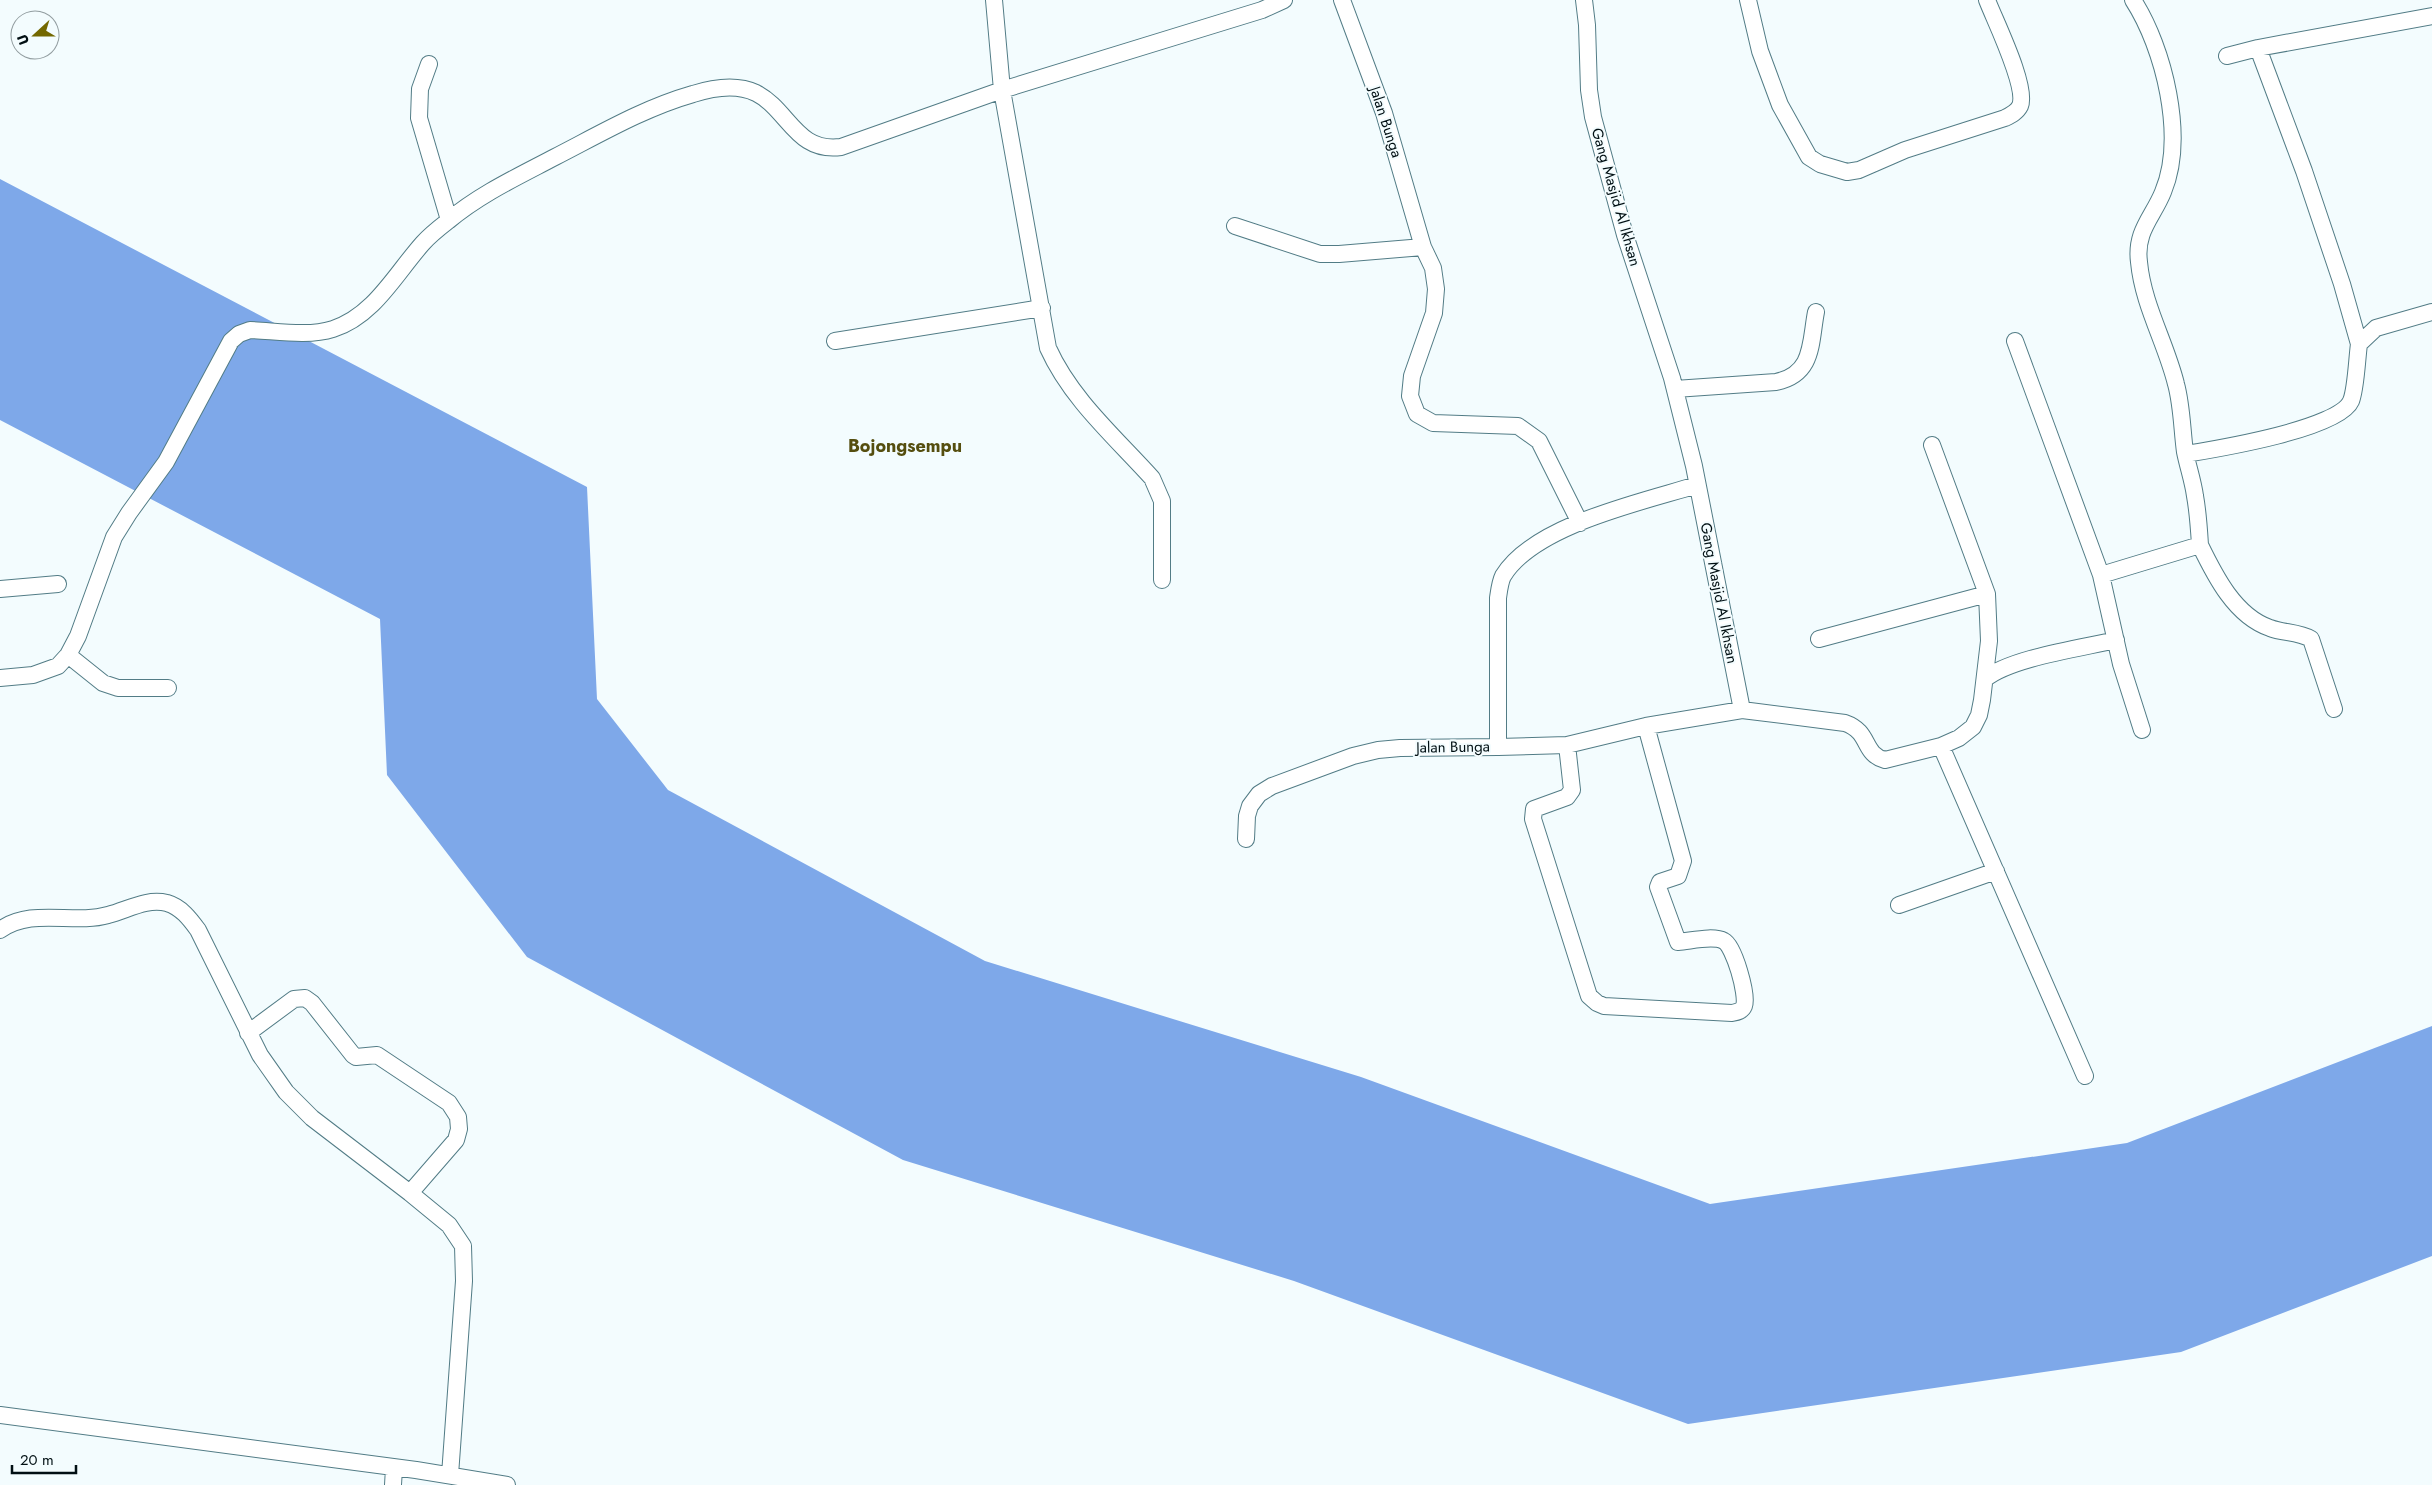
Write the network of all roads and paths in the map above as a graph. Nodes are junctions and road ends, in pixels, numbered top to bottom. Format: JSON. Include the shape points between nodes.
{"nodes":[{"id":1,"x":994,"y":0,"type":"edge"},
{"id":2,"x":1284,"y":0,"type":"edge"},
{"id":3,"x":1342,"y":0,"type":"edge"},
{"id":4,"x":1584,"y":0,"type":"edge"},
{"id":5,"x":1748,"y":0,"type":"edge"},
{"id":6,"x":1987,"y":0,"type":"edge"},
{"id":7,"x":2133,"y":0,"type":"edge"},
{"id":8,"x":1261,"y":5,"type":"edge"},
{"id":9,"x":2432,"y":16,"type":"edge"},
{"id":10,"x":2258,"y":48,"type":"junction"},
{"id":11,"x":2227,"y":56,"type":"dead end"},
{"id":12,"x":428,"y":64,"type":"dead end"},
{"id":13,"x":1002,"y":90,"type":"junction"},
{"id":14,"x":449,"y":220,"type":"junction"},
{"id":15,"x":1234,"y":226,"type":"dead end"},
{"id":16,"x":1423,"y":247,"type":"junction"},
{"id":17,"x":1042,"y":308,"type":"junction"},
{"id":18,"x":1816,"y":312,"type":"dead end"},
{"id":19,"x":2432,"y":312,"type":"edge"},
{"id":20,"x":835,"y":341,"type":"dead end"},
{"id":21,"x":2015,"y":342,"type":"dead end"},
{"id":22,"x":2358,"y":344,"type":"junction"},
{"id":23,"x":1675,"y":389,"type":"junction"},
{"id":24,"x":1932,"y":445,"type":"dead end"},
{"id":25,"x":2186,"y":454,"type":"junction"},
{"id":26,"x":1698,"y":485,"type":"junction"},
{"id":27,"x":1580,"y":523,"type":"junction"},
{"id":28,"x":2200,"y":545,"type":"junction"},
{"id":29,"x":2101,"y":575,"type":"junction"},
{"id":30,"x":1162,"y":580,"type":"dead end"},
{"id":31,"x":58,"y":584,"type":"dead end"},
{"id":32,"x":0,"y":588,"type":"edge"},
{"id":33,"x":1987,"y":594,"type":"junction"},
{"id":34,"x":1818,"y":639,"type":"dead end"},
{"id":35,"x":2116,"y":640,"type":"junction"},
{"id":36,"x":68,"y":655,"type":"junction"},
{"id":37,"x":0,"y":678,"type":"edge"},
{"id":38,"x":1985,"y":679,"type":"junction"},
{"id":39,"x":168,"y":688,"type":"dead end"},
{"id":40,"x":1742,"y":710,"type":"junction"},
{"id":41,"x":2334,"y":710,"type":"dead end"},
{"id":42,"x":1646,"y":726,"type":"junction"},
{"id":43,"x":2142,"y":730,"type":"dead end"},
{"id":44,"x":1567,"y":745,"type":"junction"},
{"id":45,"x":1940,"y":746,"type":"junction"},
{"id":46,"x":1498,"y":747,"type":"junction"},
{"id":47,"x":1246,"y":840,"type":"dead end"},
{"id":48,"x":1996,"y":872,"type":"junction"},
{"id":49,"x":1899,"y":905,"type":"dead end"},
{"id":50,"x":0,"y":930,"type":"edge"},
{"id":51,"x":248,"y":1033,"type":"junction"},
{"id":52,"x":2085,"y":1076,"type":"dead end"},
{"id":53,"x":410,"y":1193,"type":"junction"},
{"id":54,"x":0,"y":1415,"type":"edge"},
{"id":55,"x":394,"y":1468,"type":"junction"},
{"id":56,"x":450,"y":1475,"type":"junction"},
{"id":57,"x":392,"y":1485,"type":"edge"},
{"id":58,"x":506,"y":1485,"type":"edge"}],
"edges":[{"from":1,"to":13,"type":"street"},
{"from":2,"to":8,"type":"street"},
{"from":3,"to":16,"type":"street","name":"Jalan Bunga","via":[[1384,113]]},
{"from":4,"to":23,"type":"street","name":"Gang Masjid Al Ikhsan","via":[[1593,117]]},
{"from":5,"to":6,"type":"street","via":[[1760,51],[1780,104],[1809,157],[1847,172],[2014,113],[2021,100],[2020,82]]},
{"from":7,"to":25,"type":"street","via":[[2156,48],[2169,96],[2172,141],[2169,172],[2163,193],[2148,218],[2140,241],[2138,261],[2176,385]]},
{"from":8,"to":13,"type":"street"},
{"from":9,"to":10,"type":"street"},
{"from":10,"to":11,"type":"street"},
{"from":10,"to":22,"type":"street","via":[[2307,180],[2342,284]]},
{"from":12,"to":14,"type":"street","via":[[420,89],[420,118]]},
{"from":13,"to":14,"type":"street","via":[[829,148],[803,138],[756,93],[732,87],[693,94],[629,118],[488,193]]},
{"from":13,"to":17,"type":"street"},
{"from":14,"to":36,"type":"street","via":[[424,242],[366,309],[346,323],[322,331],[250,330],[230,341],[166,462],[114,536]]},
{"from":15,"to":16,"type":"street","via":[[1320,254]]},
{"from":16,"to":27,"type":"street","name":"Jalan Bunga","via":[[1433,268],[1436,289],[1434,313],[1412,376],[1410,396],[1417,414],[1433,423],[1518,426],[1539,441]]},
{"from":17,"to":20,"type":"street"},
{"from":17,"to":30,"type":"street","via":[[1048,348],[1057,368],[1159,490],[1162,501]]},
{"from":18,"to":23,"type":"street","via":[[1806,363],[1792,377],[1776,382]]},
{"from":19,"to":22,"type":"street","via":[[2376,328]]},
{"from":21,"to":29,"type":"street"},
{"from":22,"to":25,"type":"street","via":[[2351,401],[2339,414],[2250,443]]},
{"from":23,"to":26,"type":"street","name":"Gang Masjid Al Ikhsan"},
{"from":24,"to":33,"type":"street"},
{"from":25,"to":28,"type":"street","via":[[2195,496]]},
{"from":26,"to":27,"type":"street","name":"Jalan Bunga"},
{"from":26,"to":40,"type":"street","name":"Gang Masjid Al Ikhsan"},
{"from":27,"to":46,"type":"street","name":"Jalan Bunga","via":[[1535,544],[1516,559],[1502,578],[1498,598]]},
{"from":28,"to":29,"type":"street"},
{"from":28,"to":41,"type":"street","via":[[2215,577],[2254,621],[2271,629],[2311,639]]},
{"from":29,"to":35,"type":"street"},
{"from":31,"to":32,"type":"street"},
{"from":33,"to":34,"type":"street"},
{"from":33,"to":38,"type":"street","via":[[1989,641]]},
{"from":35,"to":38,"type":"street","via":[[2020,663],[1992,672]]},
{"from":35,"to":43,"type":"street"},
{"from":36,"to":37,"type":"street","via":[[58,666],[33,675]]},
{"from":36,"to":39,"type":"street","via":[[103,683],[118,688]]},
{"from":38,"to":45,"type":"street","via":[[1979,715],[1973,727],[1959,738]]},
{"from":40,"to":42,"type":"street"},
{"from":40,"to":45,"type":"street","via":[[1845,722],[1860,730],[1871,753],[1885,760]]},
{"from":42,"to":44,"type":"street"},
{"from":42,"to":44,"type":"street","via":[[1683,861],[1678,876],[1660,882],[1658,887],[1678,942],[1717,939],[1725,941],[1731,948],[1745,992],[1745,1005],[1741,1011],[1732,1014],[1604,1006],[1589,996],[1533,819],[1534,809],[1567,797],[1572,790]]},
{"from":44,"to":46,"type":"street"},
{"from":45,"to":48,"type":"street"},
{"from":46,"to":47,"type":"street","name":"Jalan Bunga","via":[[1400,748],[1353,756],[1272,786],[1259,794],[1247,816]]},
{"from":48,"to":49,"type":"street"},
{"from":48,"to":52,"type":"street"},
{"from":50,"to":51,"type":"street","via":[[38,917],[82,920],[141,903],[169,903],[189,917],[198,930]]},
{"from":51,"to":53,"type":"street","via":[[268,1070],[306,1112]]},
{"from":51,"to":53,"type":"street","via":[[294,999],[306,998],[353,1055],[378,1056],[449,1103],[458,1117],[456,1140]]},
{"from":53,"to":56,"type":"street","via":[[449,1226],[464,1246]]},
{"from":54,"to":55,"type":"street"},
{"from":55,"to":56,"type":"street"},
{"from":55,"to":57,"type":"street"},
{"from":56,"to":58,"type":"street"}]}
